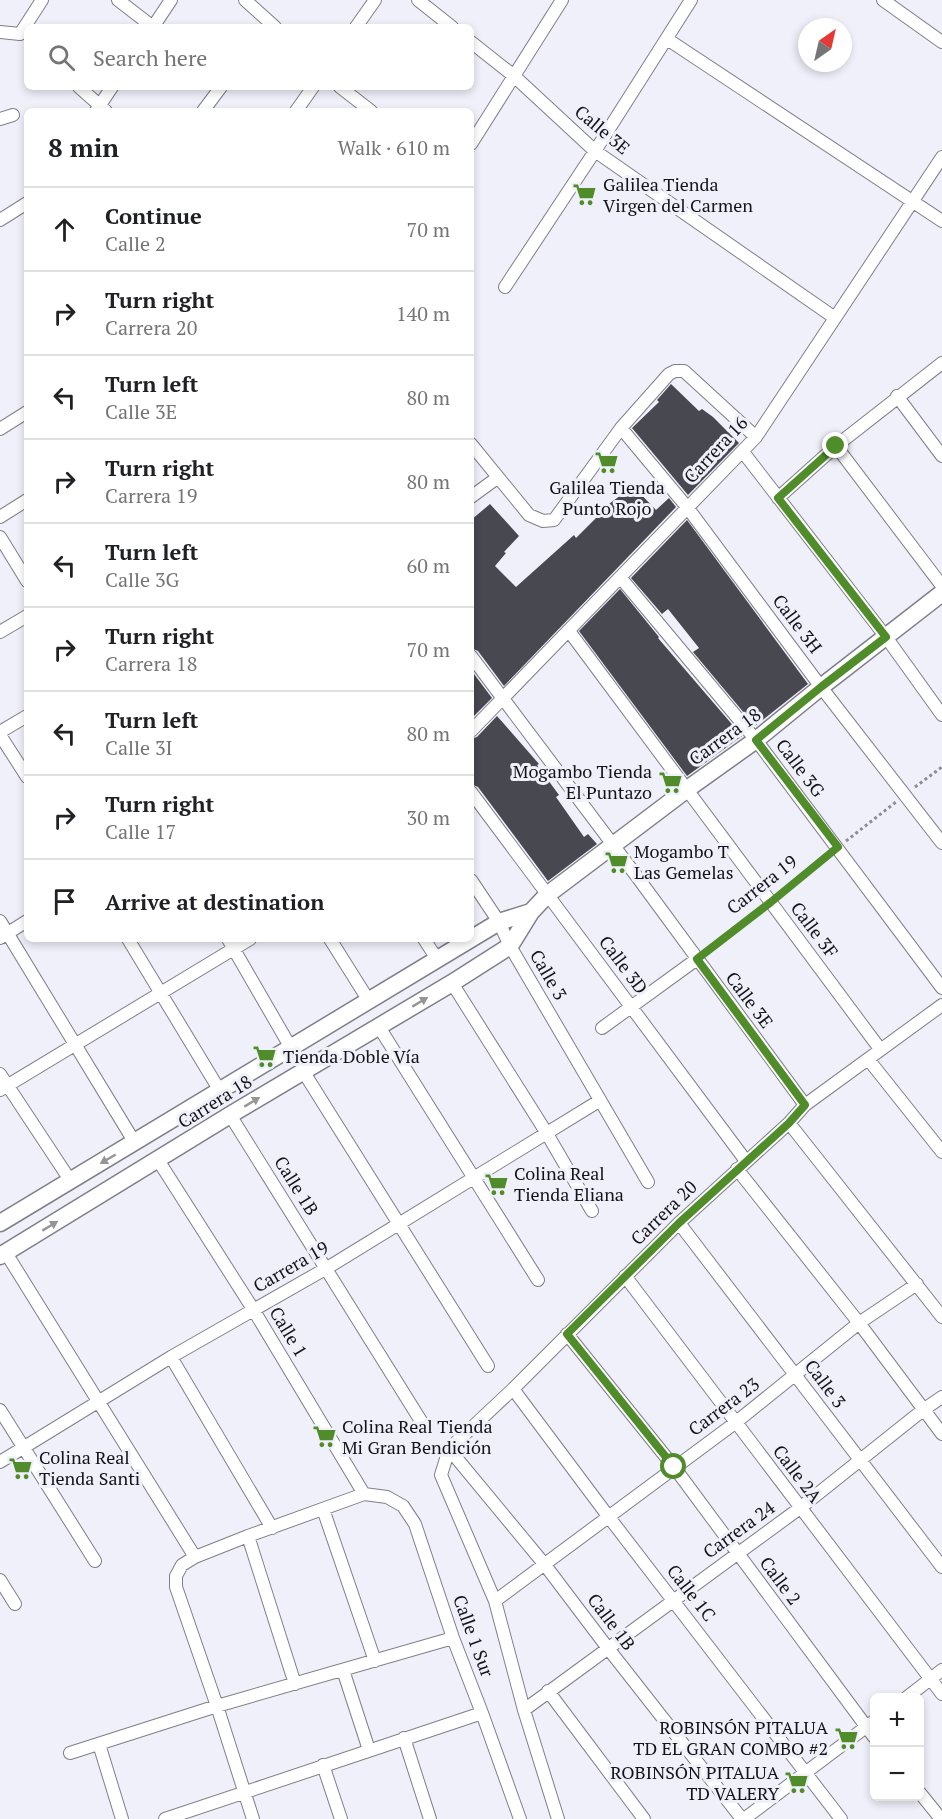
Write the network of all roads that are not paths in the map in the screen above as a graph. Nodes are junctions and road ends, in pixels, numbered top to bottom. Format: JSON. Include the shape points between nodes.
{"nodes":[{"id":1,"x":42,"y":0,"type":"edge"},
{"id":2,"x":118,"y":0,"type":"edge"},
{"id":3,"x":171,"y":0,"type":"edge"},
{"id":4,"x":245,"y":0,"type":"edge"},
{"id":5,"x":375,"y":0,"type":"edge"},
{"id":6,"x":418,"y":0,"type":"edge"},
{"id":7,"x":562,"y":0,"type":"edge"},
{"id":8,"x":691,"y":0,"type":"edge"},
{"id":9,"x":883,"y":0,"type":"edge"},
{"id":10,"x":30,"y":24,"type":"edge"},
{"id":11,"x":149,"y":24,"type":"edge"},
{"id":12,"x":155,"y":24,"type":"edge"},
{"id":13,"x":268,"y":24,"type":"edge"},
{"id":14,"x":358,"y":24,"type":"edge"},
{"id":15,"x":448,"y":24,"type":"edge"},
{"id":16,"x":0,"y":32,"type":"edge"},
{"id":17,"x":23,"y":38,"type":"edge"},
{"id":18,"x":667,"y":39,"type":"junction"},
{"id":19,"x":942,"y":42,"type":"edge"},
{"id":20,"x":474,"y":44,"type":"edge"},
{"id":21,"x":514,"y":76,"type":"junction"},
{"id":22,"x":82,"y":90,"type":"edge"},
{"id":23,"x":110,"y":90,"type":"edge"},
{"id":24,"x":219,"y":90,"type":"edge"},
{"id":25,"x":311,"y":90,"type":"edge"},
{"id":26,"x":344,"y":90,"type":"edge"},
{"id":27,"x":100,"y":108,"type":"edge"},
{"id":28,"x":102,"y":108,"type":"edge"},
{"id":29,"x":205,"y":108,"type":"edge"},
{"id":30,"x":298,"y":108,"type":"edge"},
{"id":31,"x":367,"y":108,"type":"edge"},
{"id":32,"x":13,"y":115,"type":"dead end"},
{"id":33,"x":0,"y":119,"type":"edge"},
{"id":34,"x":474,"y":139,"type":"edge"},
{"id":35,"x":595,"y":151,"type":"junction"},
{"id":36,"x":942,"y":157,"type":"edge"},
{"id":37,"x":912,"y":202,"type":"junction"},
{"id":38,"x":24,"y":205,"type":"edge"},
{"id":39,"x":0,"y":220,"type":"edge"},
{"id":40,"x":942,"y":221,"type":"edge"},
{"id":41,"x":505,"y":287,"type":"dead end"},
{"id":42,"x":835,"y":318,"type":"junction"},
{"id":43,"x":942,"y":363,"type":"edge"},
{"id":44,"x":897,"y":396,"type":"junction"},
{"id":45,"x":24,"y":414,"type":"edge"},
{"id":46,"x":621,"y":428,"type":"junction"},
{"id":47,"x":0,"y":429,"type":"edge"},
{"id":48,"x":756,"y":437,"type":"junction"},
{"id":49,"x":836,"y":446,"type":"junction"},
{"id":50,"x":474,"y":448,"type":"edge"},
{"id":51,"x":742,"y":452,"type":"junction"},
{"id":52,"x":942,"y":456,"type":"edge"},
{"id":53,"x":497,"y":478,"type":"junction"},
{"id":54,"x":474,"y":495,"type":"edge"},
{"id":55,"x":778,"y":498,"type":"junction"},
{"id":56,"x":24,"y":502,"type":"edge"},
{"id":57,"x":687,"y":507,"type":"junction"},
{"id":58,"x":0,"y":517,"type":"edge"},
{"id":59,"x":0,"y":537,"type":"edge"},
{"id":60,"x":24,"y":576,"type":"edge"},
{"id":61,"x":621,"y":577,"type":"junction"},
{"id":62,"x":942,"y":586,"type":"edge"},
{"id":63,"x":942,"y":593,"type":"edge"},
{"id":64,"x":24,"y":618,"type":"edge"},
{"id":65,"x":569,"y":631,"type":"junction"},
{"id":66,"x":0,"y":632,"type":"edge"},
{"id":67,"x":886,"y":637,"type":"junction"},
{"id":68,"x":474,"y":660,"type":"edge"},
{"id":69,"x":821,"y":687,"type":"junction"},
{"id":70,"x":503,"y":699,"type":"junction"},
{"id":71,"x":942,"y":715,"type":"edge"},
{"id":72,"x":24,"y":718,"type":"edge"},
{"id":73,"x":474,"y":728,"type":"edge"},
{"id":74,"x":0,"y":733,"type":"edge"},
{"id":75,"x":756,"y":740,"type":"junction"},
{"id":76,"x":24,"y":772,"type":"edge"},
{"id":77,"x":686,"y":790,"type":"junction"},
{"id":78,"x":474,"y":796,"type":"edge"},
{"id":79,"x":942,"y":843,"type":"edge"},
{"id":80,"x":613,"y":845,"type":"junction"},
{"id":81,"x":474,"y":884,"type":"edge"},
{"id":82,"x":547,"y":895,"type":"junction"},
{"id":83,"x":531,"y":912,"type":"junction"},
{"id":84,"x":0,"y":921,"type":"edge"},
{"id":85,"x":499,"y":922,"type":"junction"},
{"id":86,"x":24,"y":923,"type":"edge"},
{"id":87,"x":4,"y":935,"type":"edge"},
{"id":88,"x":474,"y":937,"type":"edge"},
{"id":89,"x":130,"y":942,"type":"edge"},
{"id":90,"x":332,"y":942,"type":"edge"},
{"id":91,"x":426,"y":942,"type":"edge"},
{"id":92,"x":465,"y":942,"type":"edge"},
{"id":93,"x":231,"y":944,"type":"edge"},
{"id":94,"x":510,"y":946,"type":"junction"},
{"id":95,"x":437,"y":959,"type":"junction"},
{"id":96,"x":697,"y":959,"type":"junction"},
{"id":97,"x":452,"y":983,"type":"junction"},
{"id":98,"x":942,"y":988,"type":"edge"},
{"id":99,"x":160,"y":993,"type":"junction"},
{"id":100,"x":369,"y":1001,"type":"junction"},
{"id":101,"x":942,"y":1005,"type":"edge"},
{"id":102,"x":631,"y":1006,"type":"junction"},
{"id":103,"x":333,"y":1023,"type":"junction"},
{"id":104,"x":379,"y":1027,"type":"junction"},
{"id":105,"x":602,"y":1028,"type":"dead end"},
{"id":106,"x":74,"y":1045,"type":"junction"},
{"id":107,"x":346,"y":1046,"type":"junction"},
{"id":108,"x":291,"y":1048,"type":"junction"},
{"id":109,"x":880,"y":1049,"type":"junction"},
{"id":110,"x":868,"y":1059,"type":"junction"},
{"id":111,"x":303,"y":1071,"type":"junction"},
{"id":112,"x":0,"y":1074,"type":"edge"},
{"id":113,"x":4,"y":1088,"type":"edge"},
{"id":114,"x":220,"y":1091,"type":"junction"},
{"id":115,"x":599,"y":1101,"type":"junction"},
{"id":116,"x":805,"y":1105,"type":"junction"},
{"id":117,"x":230,"y":1115,"type":"junction"},
{"id":118,"x":789,"y":1123,"type":"junction"},
{"id":119,"x":546,"y":1132,"type":"junction"},
{"id":120,"x":135,"y":1143,"type":"junction"},
{"id":121,"x":942,"y":1152,"type":"edge"},
{"id":122,"x":159,"y":1160,"type":"junction"},
{"id":123,"x":741,"y":1165,"type":"junction"},
{"id":124,"x":474,"y":1177,"type":"junction"},
{"id":125,"x":70,"y":1180,"type":"junction"},
{"id":126,"x":648,"y":1182,"type":"dead end"},
{"id":127,"x":592,"y":1211,"type":"dead end"},
{"id":128,"x":398,"y":1222,"type":"junction"},
{"id":129,"x":0,"y":1223,"type":"edge"},
{"id":130,"x":679,"y":1223,"type":"junction"},
{"id":131,"x":3,"y":1255,"type":"edge"},
{"id":132,"x":327,"y":1268,"type":"junction"},
{"id":133,"x":625,"y":1276,"type":"junction"},
{"id":134,"x":538,"y":1280,"type":"dead end"},
{"id":135,"x":916,"y":1284,"type":"junction"},
{"id":136,"x":253,"y":1310,"type":"junction"},
{"id":137,"x":942,"y":1317,"type":"edge"},
{"id":138,"x":859,"y":1323,"type":"junction"},
{"id":139,"x":567,"y":1334,"type":"junction"},
{"id":140,"x":171,"y":1357,"type":"junction"},
{"id":141,"x":488,"y":1366,"type":"dead end"},
{"id":142,"x":795,"y":1375,"type":"junction"},
{"id":143,"x":513,"y":1389,"type":"junction"},
{"id":144,"x":942,"y":1397,"type":"edge"},
{"id":145,"x":99,"y":1401,"type":"junction"},
{"id":146,"x":0,"y":1410,"type":"edge"},
{"id":147,"x":923,"y":1410,"type":"junction"},
{"id":148,"x":735,"y":1423,"type":"junction"},
{"id":149,"x":426,"y":1429,"type":"dead end"},
{"id":150,"x":942,"y":1434,"type":"edge"},
{"id":151,"x":23,"y":1448,"type":"junction"},
{"id":152,"x":449,"y":1449,"type":"junction"},
{"id":153,"x":860,"y":1461,"type":"junction"},
{"id":154,"x":0,"y":1462,"type":"edge"},
{"id":155,"x":674,"y":1467,"type":"junction"},
{"id":156,"x":363,"y":1494,"type":"junction"},
{"id":157,"x":800,"y":1508,"type":"junction"},
{"id":158,"x":323,"y":1509,"type":"junction"},
{"id":159,"x":608,"y":1516,"type":"junction"},
{"id":160,"x":272,"y":1528,"type":"junction"},
{"id":161,"x":248,"y":1536,"type":"junction"},
{"id":162,"x":737,"y":1553,"type":"junction"},
{"id":163,"x":195,"y":1557,"type":"junction"},
{"id":164,"x":95,"y":1561,"type":"dead end"},
{"id":165,"x":545,"y":1565,"type":"junction"},
{"id":166,"x":942,"y":1567,"type":"edge"},
{"id":167,"x":0,"y":1580,"type":"edge"},
{"id":168,"x":673,"y":1600,"type":"junction"},
{"id":169,"x":495,"y":1601,"type":"junction"},
{"id":170,"x":15,"y":1604,"type":"dead end"},
{"id":171,"x":453,"y":1638,"type":"junction"},
{"id":172,"x":608,"y":1647,"type":"junction"},
{"id":173,"x":375,"y":1661,"type":"junction"},
{"id":174,"x":343,"y":1670,"type":"junction"},
{"id":175,"x":942,"y":1670,"type":"edge"},
{"id":176,"x":931,"y":1678,"type":"junction"},
{"id":177,"x":295,"y":1684,"type":"junction"},
{"id":178,"x":548,"y":1691,"type":"junction"},
{"id":179,"x":912,"y":1693,"type":"edge"},
{"id":180,"x":942,"y":1694,"type":"edge"},
{"id":181,"x":217,"y":1706,"type":"junction"},
{"id":182,"x":524,"y":1710,"type":"junction"},
{"id":183,"x":482,"y":1713,"type":"junction"},
{"id":184,"x":870,"y":1725,"type":"edge"},
{"id":185,"x":870,"y":1729,"type":"edge"},
{"id":186,"x":404,"y":1738,"type":"junction"},
{"id":187,"x":99,"y":1744,"type":"junction"},
{"id":188,"x":369,"y":1750,"type":"junction"},
{"id":189,"x":70,"y":1753,"type":"dead end"},
{"id":190,"x":323,"y":1765,"type":"junction"},
{"id":191,"x":806,"y":1772,"type":"junction"},
{"id":192,"x":244,"y":1791,"type":"junction"},
{"id":193,"x":924,"y":1798,"type":"edge"},
{"id":194,"x":940,"y":1818,"type":"edge"},
{"id":195,"x":122,"y":1819,"type":"edge"},
{"id":196,"x":165,"y":1819,"type":"edge"},
{"id":197,"x":253,"y":1819,"type":"edge"},
{"id":198,"x":341,"y":1819,"type":"edge"},
{"id":199,"x":430,"y":1819,"type":"edge"},
{"id":200,"x":520,"y":1819,"type":"edge"},
{"id":201,"x":558,"y":1819,"type":"edge"},
{"id":202,"x":644,"y":1819,"type":"edge"},
{"id":203,"x":743,"y":1819,"type":"edge"},
{"id":204,"x":841,"y":1819,"type":"edge"}],
"edges":[{"from":1,"to":10,"type":"street"},
{"from":2,"to":11,"type":"street"},
{"from":3,"to":12,"type":"street"},
{"from":4,"to":13,"type":"street"},
{"from":5,"to":14,"type":"street"},
{"from":6,"to":15,"type":"street"},
{"from":7,"to":21,"type":"street"},
{"from":8,"to":18,"type":"street"},
{"from":9,"to":19,"type":"street"},
{"from":16,"to":17,"type":"street"},
{"from":18,"to":35,"type":"street"},
{"from":18,"to":37,"type":"street"},
{"from":20,"to":21,"type":"street","name":"Calle 3E"},
{"from":21,"to":34,"type":"street"},
{"from":21,"to":35,"type":"street","name":"Calle 3E"},
{"from":22,"to":27,"type":"street"},
{"from":23,"to":28,"type":"street"},
{"from":24,"to":29,"type":"street"},
{"from":25,"to":30,"type":"street"},
{"from":26,"to":31,"type":"street"},
{"from":32,"to":33,"type":"street"},
{"from":35,"to":41,"type":"street"},
{"from":35,"to":42,"type":"street","name":"Calle 3E"},
{"from":36,"to":37,"type":"street","name":"Carrera 16"},
{"from":37,"to":40,"type":"street"},
{"from":37,"to":42,"type":"street","name":"Carrera 16"},
{"from":38,"to":39,"type":"street"},
{"from":42,"to":48,"type":"street","name":"Carrera 16"},
{"from":43,"to":44,"type":"street"},
{"from":44,"to":49,"type":"street"},
{"from":44,"to":52,"type":"street"},
{"from":45,"to":47,"type":"street"},
{"from":46,"to":48,"type":"street","via":[[669,374],[684,371]]},
{"from":46,"to":53,"type":"street","via":[[554,520],[543,521],[529,515]]},
{"from":46,"to":57,"type":"street","name":"Calle 3H"},
{"from":48,"to":51,"type":"street","name":"Carrera 16"},
{"from":49,"to":55,"type":"street"},
{"from":49,"to":62,"type":"street"},
{"from":50,"to":53,"type":"street"},
{"from":51,"to":55,"type":"street"},
{"from":51,"to":57,"type":"street","name":"Carrera 16"},
{"from":53,"to":54,"type":"street"},
{"from":55,"to":67,"type":"street"},
{"from":56,"to":58,"type":"street"},
{"from":57,"to":61,"type":"street","name":"Carrera 16"},
{"from":57,"to":69,"type":"street","name":"Calle 3H"},
{"from":59,"to":60,"type":"street"},
{"from":61,"to":65,"type":"street","name":"Carrera 16"},
{"from":61,"to":75,"type":"street","name":"Calle 3G"},
{"from":63,"to":67,"type":"street","name":"Carrera 18"},
{"from":64,"to":66,"type":"street"},
{"from":65,"to":70,"type":"street","name":"Carrera 16"},
{"from":65,"to":77,"type":"street","name":"Calle 3F"},
{"from":67,"to":69,"type":"street","name":"Carrera 18"},
{"from":67,"to":71,"type":"street"},
{"from":68,"to":70,"type":"street","name":"Calle 3E"},
{"from":69,"to":75,"type":"street","name":"Carrera 18"},
{"from":69,"to":79,"type":"street","name":"Calle 3H"},
{"from":70,"to":73,"type":"street","name":"Carrera 16"},
{"from":70,"to":80,"type":"street","name":"Calle 3E"},
{"from":72,"to":74,"type":"street"},
{"from":74,"to":76,"type":"street"},
{"from":75,"to":77,"type":"street","name":"Carrera 18"},
{"from":75,"to":98,"type":"street","name":"Calle 3G"},
{"from":77,"to":80,"type":"street","name":"Carrera 18"},
{"from":77,"to":109,"type":"street","name":"Calle 3F"},
{"from":78,"to":82,"type":"street","name":"Calle 3D"},
{"from":80,"to":82,"type":"street","name":"Carrera 18"},
{"from":80,"to":96,"type":"street","name":"Calle 3E"},
{"from":81,"to":85,"type":"street","name":"Calle 3"},
{"from":82,"to":83,"type":"street","name":"Carrera 18"},
{"from":82,"to":102,"type":"street","name":"Calle 3D"},
{"from":83,"to":85,"type":"street","name":"Carrera 18"},
{"from":83,"to":94,"type":"street","name":"Carrera 18"},
{"from":84,"to":87,"type":"street"},
{"from":85,"to":88,"type":"street","name":"Carrera 18"},
{"from":85,"to":94,"type":"street","name":"Calle 3"},
{"from":86,"to":87,"type":"street"},
{"from":87,"to":106,"type":"street"},
{"from":89,"to":99,"type":"street"},
{"from":90,"to":100,"type":"street"},
{"from":91,"to":95,"type":"street"},
{"from":92,"to":95,"type":"street","name":"Carrera 18"},
{"from":93,"to":99,"type":"street"},
{"from":93,"to":108,"type":"street"},
{"from":94,"to":97,"type":"street","name":"Carrera 18"},
{"from":94,"to":115,"type":"street","name":"Calle 3"},
{"from":95,"to":100,"type":"street","name":"Carrera 18"},
{"from":96,"to":102,"type":"street"},
{"from":96,"to":116,"type":"street","name":"Calle 3E"},
{"from":104,"to":97,"type":"street","name":"Carrera 18","one_way":true},
{"from":97,"to":119,"type":"street"},
{"from":99,"to":106,"type":"street"},
{"from":99,"to":114,"type":"street"},
{"from":100,"to":103,"type":"street","name":"Carrera 18"},
{"from":101,"to":109,"type":"street","name":"Carrera 20"},
{"from":102,"to":105,"type":"street"},
{"from":102,"to":123,"type":"street","name":"Calle 3D"},
{"from":103,"to":107,"type":"street"},
{"from":103,"to":108,"type":"street","name":"Carrera 18"},
{"from":104,"to":107,"type":"street","name":"Carrera 18"},
{"from":104,"to":124,"type":"street"},
{"from":106,"to":113,"type":"street"},
{"from":106,"to":120,"type":"street"},
{"from":107,"to":111,"type":"street","name":"Carrera 18"},
{"from":108,"to":114,"type":"street","name":"Carrera 18"},
{"from":109,"to":110,"type":"street","name":"Carrera 20"},
{"from":110,"to":116,"type":"street","name":"Carrera 20"},
{"from":110,"to":121,"type":"street"},
{"from":117,"to":111,"type":"street","name":"Carrera 18","one_way":true},
{"from":111,"to":128,"type":"street"},
{"from":112,"to":113,"type":"street"},
{"from":113,"to":125,"type":"street"},
{"from":114,"to":120,"type":"street","name":"Carrera 18"},
{"from":115,"to":119,"type":"street","name":"Carrera 19"},
{"from":115,"to":126,"type":"street","name":"Calle 3"},
{"from":116,"to":118,"type":"street","name":"Carrera 20"},
{"from":117,"to":122,"type":"street","name":"Carrera 18"},
{"from":117,"to":132,"type":"street","name":"Calle 1B"},
{"from":118,"to":123,"type":"street","name":"Carrera 20"},
{"from":118,"to":135,"type":"street"},
{"from":119,"to":124,"type":"street","name":"Carrera 19"},
{"from":119,"to":127,"type":"street"},
{"from":120,"to":125,"type":"street","name":"Carrera 18","one_way":true},
{"from":131,"to":122,"type":"street","name":"Carrera 18","one_way":true},
{"from":122,"to":136,"type":"street","name":"Calle 1"},
{"from":123,"to":130,"type":"street","name":"Carrera 20"},
{"from":123,"to":138,"type":"street","name":"Calle 3D"},
{"from":124,"to":128,"type":"street","name":"Carrera 19"},
{"from":124,"to":134,"type":"street"},
{"from":125,"to":129,"type":"street","name":"Carrera 18"},
{"from":128,"to":132,"type":"street","name":"Carrera 19"},
{"from":128,"to":141,"type":"street"},
{"from":130,"to":133,"type":"street","name":"Carrera 20"},
{"from":130,"to":142,"type":"street","name":"Calle 3"},
{"from":131,"to":145,"type":"street"},
{"from":132,"to":136,"type":"street","name":"Carrera 19"},
{"from":132,"to":149,"type":"street","name":"Calle 1B"},
{"from":133,"to":139,"type":"street","name":"Carrera 20"},
{"from":133,"to":148,"type":"street","name":"Calle 2A"},
{"from":135,"to":137,"type":"street"},
{"from":135,"to":138,"type":"street","name":"Carrera 23"},
{"from":136,"to":140,"type":"street","name":"Carrera 19"},
{"from":136,"to":156,"type":"street","name":"Calle 1"},
{"from":138,"to":142,"type":"street","name":"Carrera 23"},
{"from":138,"to":147,"type":"street","name":"Calle 3D"},
{"from":139,"to":143,"type":"street","name":"Carrera 20"},
{"from":139,"to":155,"type":"street","name":"Calle 2"},
{"from":140,"to":145,"type":"street","name":"Carrera 19"},
{"from":140,"to":160,"type":"street"},
{"from":142,"to":148,"type":"street","name":"Carrera 23"},
{"from":142,"to":153,"type":"street","name":"Calle 3"},
{"from":143,"to":152,"type":"street","name":"Carrera 20"},
{"from":143,"to":159,"type":"street","name":"Calle 1C"},
{"from":144,"to":147,"type":"street","name":"Carrera 24"},
{"from":145,"to":151,"type":"street","name":"Carrera 19"},
{"from":145,"to":163,"type":"street"},
{"from":146,"to":151,"type":"street"},
{"from":147,"to":150,"type":"street","name":"Calle 3D"},
{"from":147,"to":153,"type":"street","name":"Carrera 24"},
{"from":148,"to":155,"type":"street","name":"Carrera 23"},
{"from":148,"to":157,"type":"street","name":"Calle 2A"},
{"from":151,"to":154,"type":"street","name":"Carrera 19"},
{"from":151,"to":164,"type":"street"},
{"from":152,"to":165,"type":"street","name":"Calle 1B"},
{"from":152,"to":169,"type":"street","name":"Carrera 20","via":[[441,1475]]},
{"from":153,"to":157,"type":"street","name":"Carrera 24"},
{"from":153,"to":166,"type":"street","name":"Calle 3"},
{"from":155,"to":159,"type":"street","name":"Carrera 23"},
{"from":155,"to":162,"type":"street","name":"Calle 2"},
{"from":156,"to":158,"type":"street"},
{"from":156,"to":171,"type":"street","name":"Calle 1 Sur","via":[[387,1497],[403,1506],[415,1524]]},
{"from":157,"to":162,"type":"street","name":"Carrera 24"},
{"from":157,"to":176,"type":"street","name":"Calle 2A"},
{"from":158,"to":160,"type":"street"},
{"from":158,"to":173,"type":"street"},
{"from":159,"to":165,"type":"street","name":"Carrera 23"},
{"from":159,"to":168,"type":"street","name":"Calle 1C"},
{"from":160,"to":161,"type":"street"},
{"from":161,"to":163,"type":"street"},
{"from":161,"to":177,"type":"street"},
{"from":162,"to":168,"type":"street","name":"Carrera 24"},
{"from":162,"to":184,"type":"street","name":"Calle 2"},
{"from":163,"to":181,"type":"street","via":[[182,1565],[176,1587]]},
{"from":165,"to":169,"type":"street","name":"Carrera 23"},
{"from":165,"to":172,"type":"street","name":"Calle 1B"},
{"from":167,"to":170,"type":"street"},
{"from":168,"to":172,"type":"street","name":"Carrera 24"},
{"from":168,"to":191,"type":"street","name":"Calle 1C"},
{"from":169,"to":182,"type":"street"},
{"from":171,"to":173,"type":"street"},
{"from":171,"to":183,"type":"street","name":"Calle 1 Sur"},
{"from":172,"to":178,"type":"street","name":"Carrera 24"},
{"from":172,"to":203,"type":"street","name":"Calle 1B"},
{"from":173,"to":174,"type":"street"},
{"from":174,"to":177,"type":"street"},
{"from":174,"to":188,"type":"street"},
{"from":175,"to":176,"type":"street"},
{"from":176,"to":179,"type":"street"},
{"from":176,"to":180,"type":"street","name":"Calle 2A"},
{"from":177,"to":181,"type":"street"},
{"from":178,"to":182,"type":"street","name":"Carrera 24"},
{"from":178,"to":202,"type":"street"},
{"from":181,"to":187,"type":"street"},
{"from":181,"to":192,"type":"street"},
{"from":182,"to":201,"type":"street"},
{"from":183,"to":186,"type":"street"},
{"from":183,"to":200,"type":"street","name":"Calle 1 Sur"},
{"from":185,"to":191,"type":"street"},
{"from":186,"to":188,"type":"street"},
{"from":186,"to":199,"type":"street"},
{"from":187,"to":189,"type":"street"},
{"from":187,"to":195,"type":"street"},
{"from":188,"to":190,"type":"street"},
{"from":190,"to":192,"type":"street"},
{"from":190,"to":198,"type":"street"},
{"from":191,"to":203,"type":"street"},
{"from":191,"to":204,"type":"street","name":"Calle 1C"},
{"from":192,"to":196,"type":"street"},
{"from":192,"to":197,"type":"street"},
{"from":193,"to":194,"type":"street"}]}
